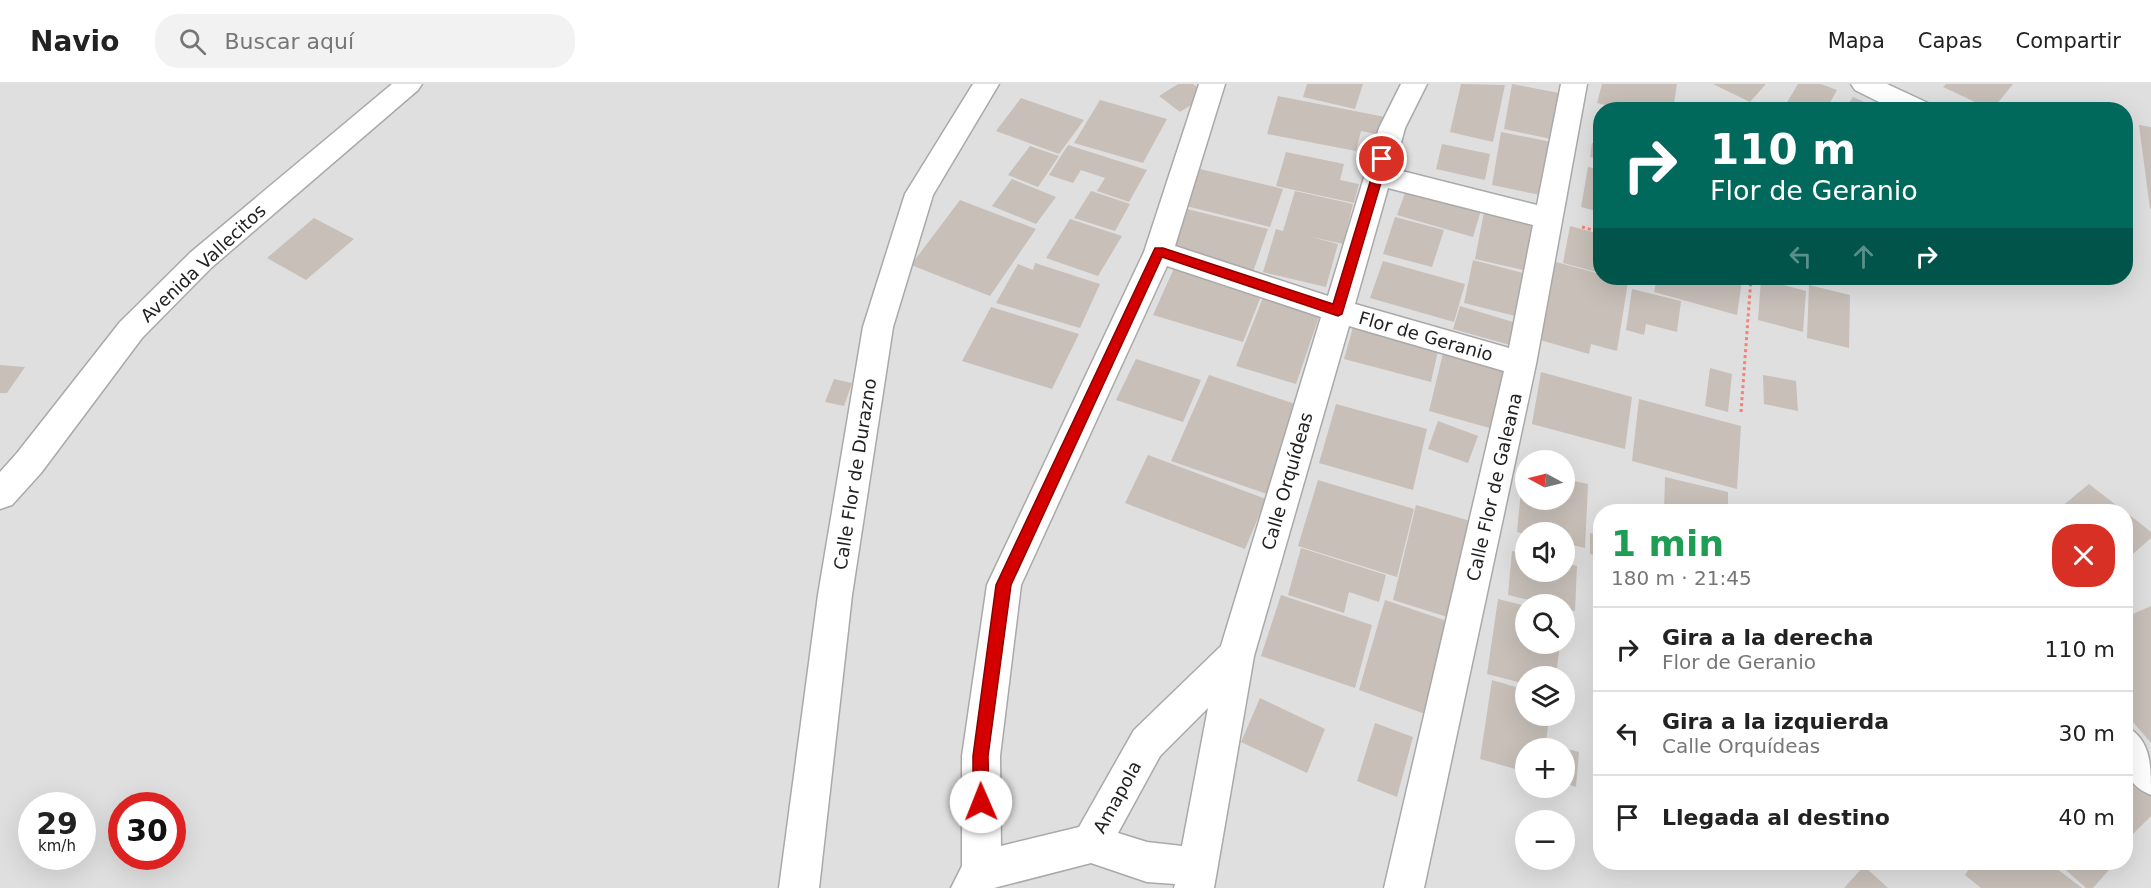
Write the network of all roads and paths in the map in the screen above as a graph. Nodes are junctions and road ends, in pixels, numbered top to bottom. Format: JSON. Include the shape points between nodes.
{"nodes":[{"id":1,"x":409,"y":84,"type":"edge"},
{"id":2,"x":986,"y":84,"type":"edge"},
{"id":3,"x":1212,"y":84,"type":"edge"},
{"id":4,"x":1414,"y":84,"type":"edge"},
{"id":5,"x":1574,"y":84,"type":"edge"},
{"id":6,"x":1864,"y":84,"type":"edge"},
{"id":7,"x":1902,"y":102,"type":"edge"},
{"id":8,"x":1378,"y":175,"type":"junction"},
{"id":9,"x":1549,"y":219,"type":"junction"},
{"id":10,"x":1159,"y":252,"type":"junction"},
{"id":11,"x":1750,"y":285,"type":"edge"},
{"id":12,"x":1338,"y":311,"type":"junction"},
{"id":13,"x":1521,"y":364,"type":"junction"},
{"id":14,"x":1741,"y":412,"type":"dead end"},
{"id":15,"x":0,"y":495,"type":"edge"},
{"id":16,"x":1236,"y":656,"type":"junction"},
{"id":17,"x":2133,"y":753,"type":"edge"},
{"id":18,"x":2151,"y":776,"type":"edge"},
{"id":19,"x":1091,"y":843,"type":"junction"},
{"id":20,"x":1196,"y":878,"type":"edge"},
{"id":21,"x":976,"y":879,"type":"edge"},
{"id":22,"x":799,"y":888,"type":"edge"},
{"id":23,"x":1404,"y":888,"type":"edge"}],
"edges":[{"from":1,"to":15,"type":"street","name":"Avenida Vallecitos","via":[[201,260],[131,330],[29,464]]},
{"from":2,"to":22,"type":"street","name":"Calle Flor de Durazno","via":[[919,194],[878,327],[835,595]]},
{"from":3,"to":10,"type":"street"},
{"from":4,"to":8,"type":"street","name":"Calle Orquídeas","via":[[1392,128]]},
{"from":5,"to":9,"type":"street","name":"Calle Flor de Galeana"},
{"from":6,"to":7,"type":"street"},
{"from":8,"to":9,"type":"street"},
{"from":8,"to":12,"type":"street","name":"Calle Orquídeas"},
{"from":9,"to":13,"type":"street","name":"Calle Flor de Galeana"},
{"from":10,"to":12,"type":"street","name":"Flor de Geranio"},
{"from":10,"to":21,"type":"street","via":[[1004,585],[981,756]]},
{"from":11,"to":14,"type":"path"},
{"from":12,"to":13,"type":"street","name":"Flor de Geranio"},
{"from":12,"to":16,"type":"street","name":"Calle Orquídeas"},
{"from":13,"to":23,"type":"street","name":"Calle Flor de Galeana"},
{"from":16,"to":19,"type":"street","name":"Amapola","via":[[1147,743]]},
{"from":16,"to":20,"type":"street","name":"Calle Orquídeas"},
{"from":17,"to":18,"type":"street"},
{"from":19,"to":20,"type":"street"},
{"from":19,"to":21,"type":"street","name":"Amapola"}]}
